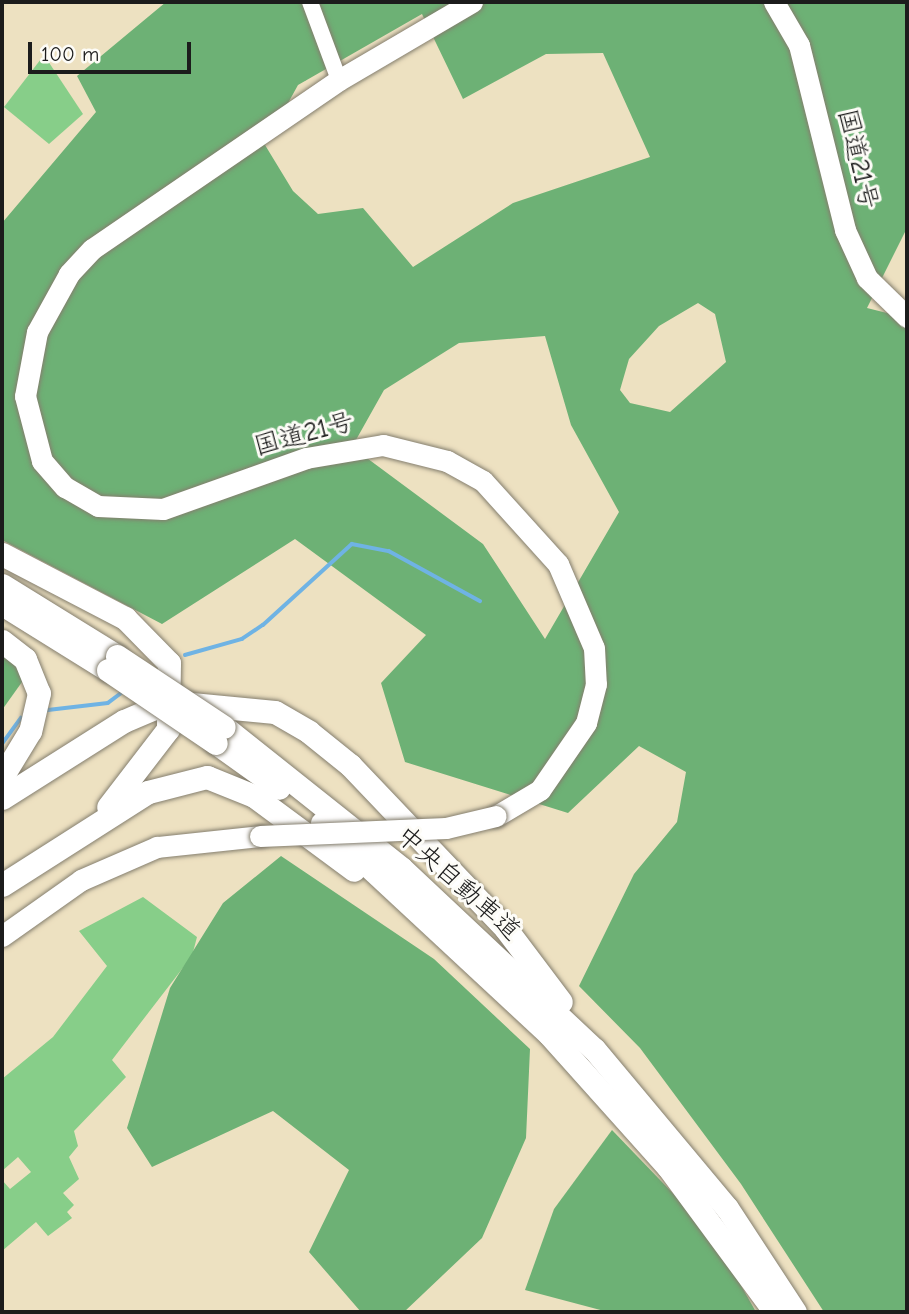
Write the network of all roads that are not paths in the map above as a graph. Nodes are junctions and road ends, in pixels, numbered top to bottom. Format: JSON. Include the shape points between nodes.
{"nodes":[{"id":1,"x":310,"y":2,"type":"edge"},
{"id":2,"x":472,"y":2,"type":"edge"},
{"id":3,"x":774,"y":2,"type":"edge"},
{"id":4,"x":339,"y":80,"type":"junction"},
{"id":5,"x":907,"y":317,"type":"edge"},
{"id":6,"x":2,"y":554,"type":"edge"},
{"id":7,"x":2,"y":585,"type":"edge"},
{"id":8,"x":2,"y":604,"type":"edge"},
{"id":9,"x":2,"y":641,"type":"edge"},
{"id":10,"x":113,"y":663,"type":"junction"},
{"id":11,"x":220,"y":735,"type":"junction"},
{"id":12,"x":2,"y":777,"type":"edge"},
{"id":13,"x":2,"y":799,"type":"edge"},
{"id":14,"x":93,"y":823,"type":"junction"},
{"id":15,"x":116,"y":864,"type":"junction"},
{"id":16,"x":2,"y":885,"type":"edge"},
{"id":17,"x":2,"y":936,"type":"edge"},
{"id":18,"x":2,"y":953,"type":"edge"},
{"id":19,"x":594,"y":1049,"type":"junction"},
{"id":20,"x":625,"y":1118,"type":"junction"},
{"id":21,"x":775,"y":1312,"type":"edge"},
{"id":22,"x":795,"y":1312,"type":"edge"}],
"edges":[{"from":1,"to":4,"type":"street"},
{"from":2,"to":4,"type":"highway","name":"国道21号"},
{"from":3,"to":5,"type":"highway","name":"国道21号","via":[[799,45],[845,230],[867,278]]},
{"from":4,"to":15,"type":"highway","name":"国道21号","bridge":true,"via":[[121,223],[69,274],[28,362],[30,431],[42,461],[65,487],[98,506],[127,512],[163,509],[306,458],[383,445],[447,461],[483,481],[564,575],[594,648],[596,684],[586,723],[540,790],[496,816],[446,828],[199,838]]},
{"from":6,"to":14,"type":"highway","via":[[125,618],[169,663],[168,729],[148,762]]},
{"from":7,"to":10,"type":"highway","name":"中央自動車道"},
{"from":8,"to":10,"type":"highway","name":"中央自動車道"},
{"from":9,"to":12,"type":"highway","via":[[25,659],[39,693],[30,731]]},
{"from":10,"to":11,"type":"highway","name":"中央自動車道","bridge":true},
{"from":11,"to":19,"type":"highway","name":"中央自動車道","via":[[401,869]]},
{"from":11,"to":20,"type":"highway","name":"中央自動車道","via":[[480,963]]},
{"from":13,"to":19,"type":"highway","via":[[124,721],[173,703],[275,712],[351,765],[506,929]]},
{"from":14,"to":16,"type":"highway"},
{"from":14,"to":20,"type":"highway","via":[[176,780],[207,777],[254,796],[343,860]]},
{"from":15,"to":17,"type":"highway","name":"国道21号","via":[[81,880]]},
{"from":15,"to":18,"type":"highway","name":"国道21号"},
{"from":19,"to":22,"type":"highway","name":"中央自動車道","via":[[727,1208]]},
{"from":20,"to":21,"type":"highway","name":"中央自動車道","via":[[711,1220]]}]}
